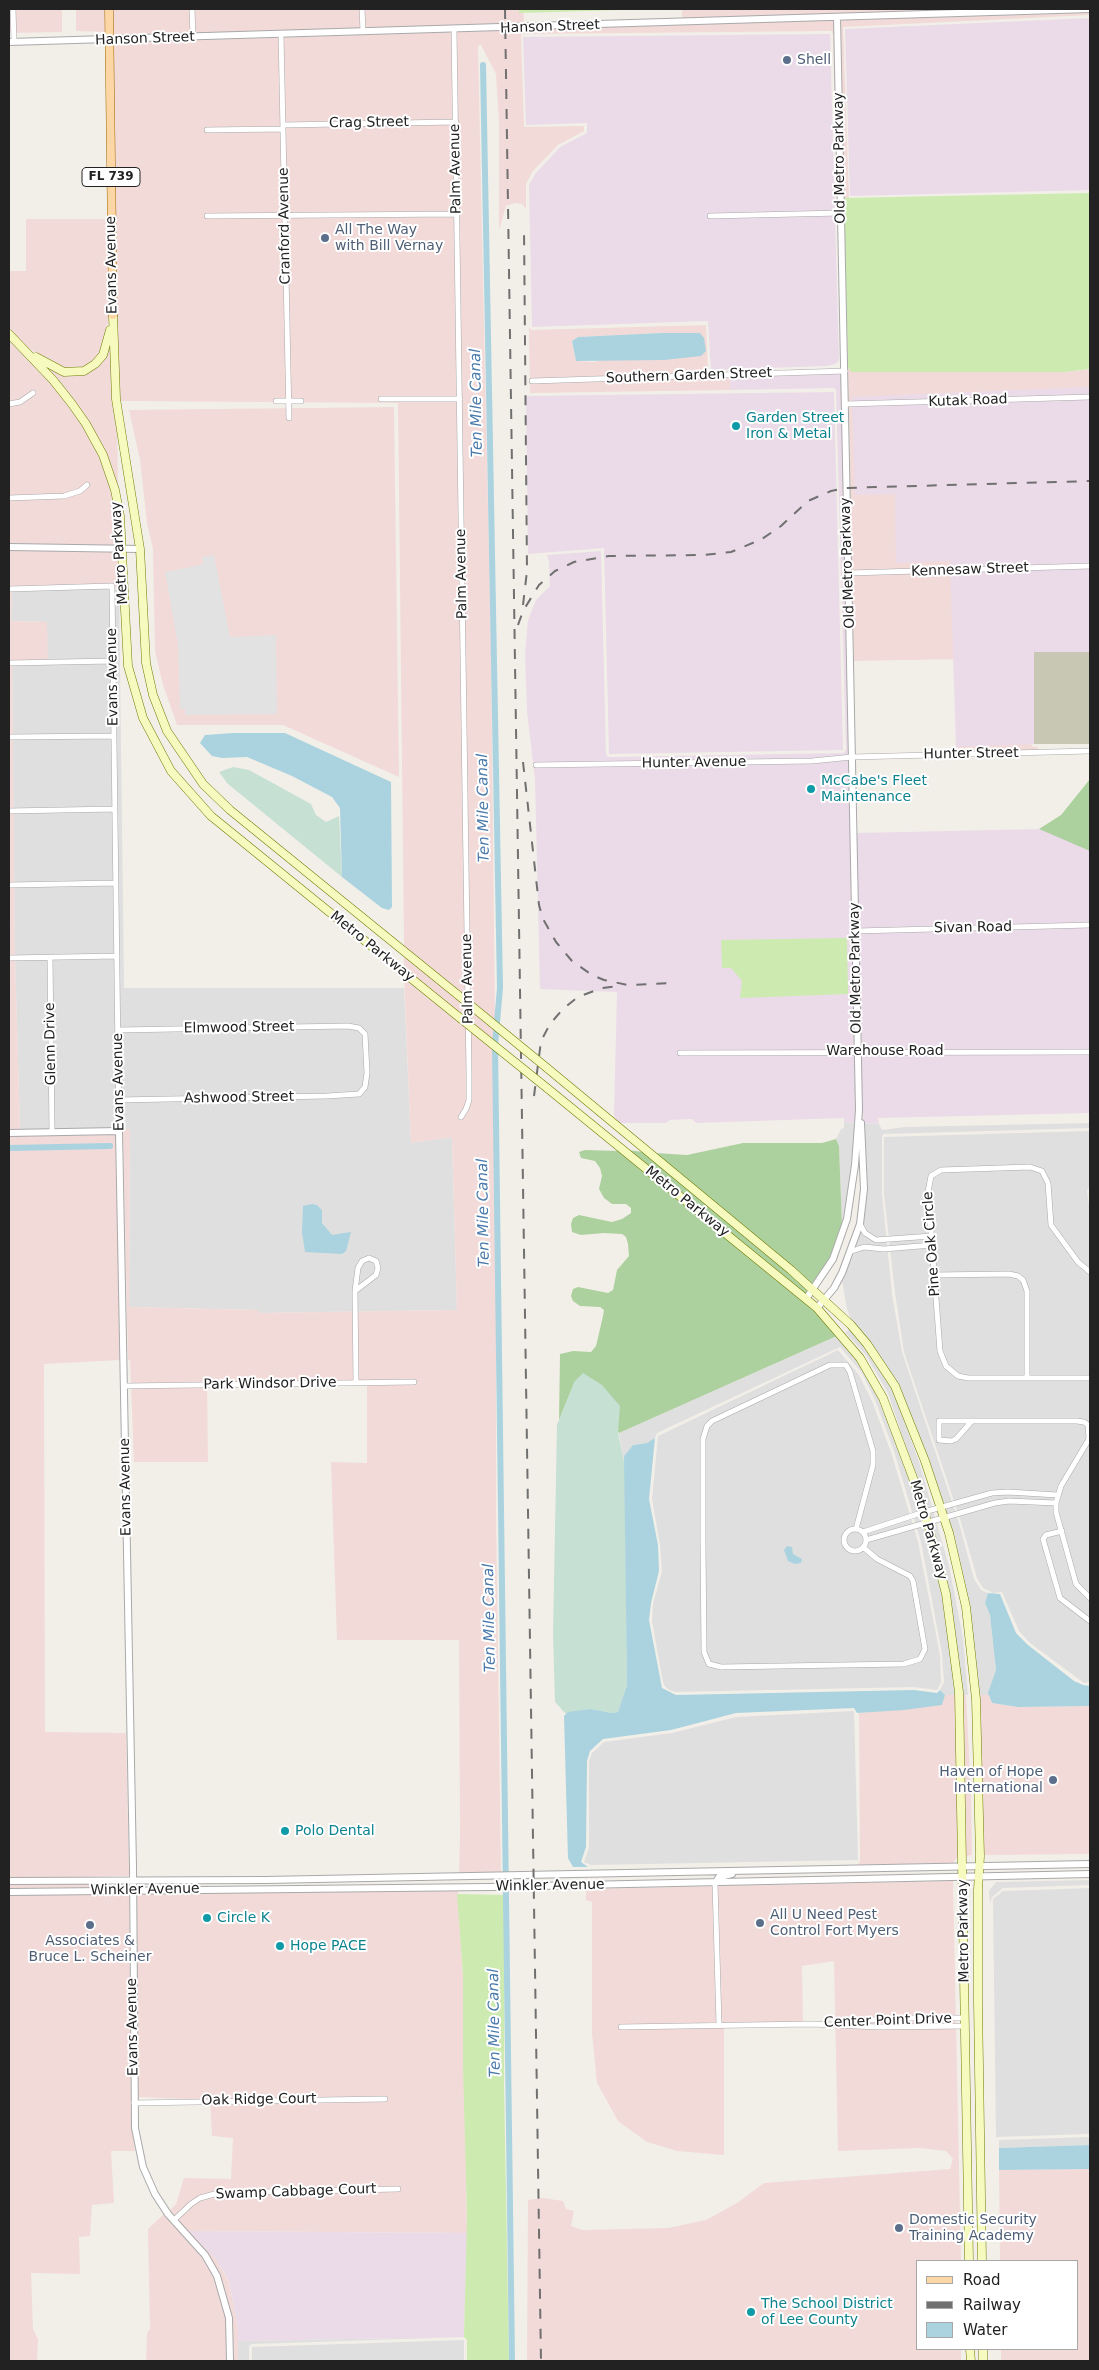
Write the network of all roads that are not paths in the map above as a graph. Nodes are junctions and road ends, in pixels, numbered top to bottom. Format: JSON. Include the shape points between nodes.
{"nodes":[{"id":1,"x":13,"y":9,"type":"edge"},
{"id":2,"x":109,"y":9,"type":"edge"},
{"id":3,"x":192,"y":9,"type":"edge"},
{"id":4,"x":362,"y":9,"type":"edge"},
{"id":5,"x":1090,"y":9,"type":"edge"},
{"id":6,"x":837,"y":17,"type":"junction"},
{"id":7,"x":454,"y":29,"type":"junction"},
{"id":8,"x":363,"y":31,"type":"junction"},
{"id":9,"x":281,"y":34,"type":"junction"},
{"id":10,"x":193,"y":37,"type":"junction"},
{"id":11,"x":110,"y":40,"type":"junction"},
{"id":12,"x":11,"y":42,"type":"edge"},
{"id":13,"x":456,"y":122,"type":"junction"},
{"id":14,"x":283,"y":127,"type":"junction"},
{"id":15,"x":207,"y":130,"type":"dead end"},
{"id":16,"x":841,"y":213,"type":"junction"},
{"id":17,"x":457,"y":214,"type":"junction"},
{"id":18,"x":207,"y":216,"type":"dead end"},
{"id":19,"x":285,"y":216,"type":"junction"},
{"id":20,"x":710,"y":216,"type":"dead end"},
{"id":21,"x":113,"y":315,"type":"junction"},
{"id":22,"x":9,"y":334,"type":"edge"},
{"id":23,"x":24,"y":349,"type":"junction"},
{"id":24,"x":845,"y":371,"type":"junction"},
{"id":25,"x":532,"y":381,"type":"dead end"},
{"id":26,"x":33,"y":393,"type":"dead end"},
{"id":27,"x":1090,"y":397,"type":"edge"},
{"id":28,"x":460,"y":398,"type":"junction"},
{"id":29,"x":381,"y":399,"type":"dead end"},
{"id":30,"x":276,"y":401,"type":"dead end"},
{"id":31,"x":288,"y":401,"type":"junction"},
{"id":32,"x":301,"y":401,"type":"dead end"},
{"id":33,"x":9,"y":404,"type":"edge"},
{"id":34,"x":846,"y":404,"type":"junction"},
{"id":35,"x":289,"y":418,"type":"dead end"},
{"id":36,"x":87,"y":485,"type":"dead end"},
{"id":37,"x":9,"y":498,"type":"edge"},
{"id":38,"x":9,"y":547,"type":"edge"},
{"id":39,"x":122,"y":549,"type":"junction"},
{"id":40,"x":140,"y":549,"type":"junction"},
{"id":41,"x":1090,"y":566,"type":"edge"},
{"id":42,"x":849,"y":573,"type":"junction"},
{"id":43,"x":9,"y":589,"type":"edge"},
{"id":44,"x":113,"y":662,"type":"junction"},
{"id":45,"x":9,"y":663,"type":"edge"},
{"id":46,"x":114,"y":736,"type":"junction"},
{"id":47,"x":9,"y":737,"type":"edge"},
{"id":48,"x":1090,"y":751,"type":"edge"},
{"id":49,"x":852,"y":757,"type":"junction"},
{"id":50,"x":536,"y":766,"type":"dead end"},
{"id":51,"x":115,"y":809,"type":"junction"},
{"id":52,"x":9,"y":811,"type":"edge"},
{"id":53,"x":116,"y":883,"type":"junction"},
{"id":54,"x":9,"y":885,"type":"edge"},
{"id":55,"x":1090,"y":926,"type":"edge"},
{"id":56,"x":856,"y":930,"type":"junction"},
{"id":57,"x":117,"y":956,"type":"junction"},
{"id":58,"x":50,"y":957,"type":"junction"},
{"id":59,"x":9,"y":958,"type":"edge"},
{"id":60,"x":118,"y":1030,"type":"junction"},
{"id":61,"x":858,"y":1051,"type":"junction"},
{"id":62,"x":1090,"y":1052,"type":"edge"},
{"id":63,"x":680,"y":1053,"type":"dead end"},
{"id":64,"x":359,"y":1094,"type":"joint"},
{"id":65,"x":118,"y":1100,"type":"junction"},
{"id":66,"x":859,"y":1110,"type":"junction"},
{"id":67,"x":460,"y":1117,"type":"dead end"},
{"id":68,"x":120,"y":1131,"type":"junction"},
{"id":69,"x":52,"y":1132,"type":"junction"},
{"id":70,"x":9,"y":1133,"type":"edge"},
{"id":71,"x":855,"y":1165,"type":"junction"},
{"id":72,"x":864,"y":1185,"type":"junction"},
{"id":73,"x":860,"y":1224,"type":"junction"},
{"id":74,"x":932,"y":1236,"type":"junction"},
{"id":75,"x":911,"y":1238,"type":"junction"},
{"id":76,"x":876,"y":1240,"type":"junction"},
{"id":77,"x":932,"y":1245,"type":"junction"},
{"id":78,"x":912,"y":1246,"type":"junction"},
{"id":79,"x":876,"y":1248,"type":"junction"},
{"id":80,"x":852,"y":1251,"type":"junction"},
{"id":81,"x":1090,"y":1272,"type":"edge"},
{"id":82,"x":934,"y":1275,"type":"junction"},
{"id":83,"x":814,"y":1290,"type":"junction"},
{"id":84,"x":355,"y":1291,"type":"junction"},
{"id":85,"x":806,"y":1299,"type":"junction"},
{"id":86,"x":823,"y":1300,"type":"junction"},
{"id":87,"x":816,"y":1308,"type":"junction"},
{"id":88,"x":1027,"y":1378,"type":"junction"},
{"id":89,"x":1090,"y":1378,"type":"edge"},
{"id":90,"x":414,"y":1382,"type":"dead end"},
{"id":91,"x":356,"y":1383,"type":"junction"},
{"id":92,"x":125,"y":1386,"type":"junction"},
{"id":93,"x":972,"y":1421,"type":"junction"},
{"id":94,"x":1057,"y":1495,"type":"junction"},
{"id":95,"x":1056,"y":1503,"type":"junction"},
{"id":96,"x":941,"y":1508,"type":"junction"},
{"id":97,"x":924,"y":1512,"type":"junction"},
{"id":98,"x":944,"y":1518,"type":"junction"},
{"id":99,"x":928,"y":1524,"type":"junction"},
{"id":100,"x":856,"y":1529,"type":"junction"},
{"id":101,"x":1062,"y":1531,"type":"junction"},
{"id":102,"x":863,"y":1532,"type":"junction"},
{"id":103,"x":866,"y":1540,"type":"junction"},
{"id":104,"x":863,"y":1547,"type":"junction"},
{"id":105,"x":1090,"y":1598,"type":"edge"},
{"id":106,"x":1090,"y":1621,"type":"edge"},
{"id":107,"x":1090,"y":1864,"type":"edge"},
{"id":108,"x":964,"y":1866,"type":"junction"},
{"id":109,"x":980,"y":1866,"type":"junction"},
{"id":110,"x":765,"y":1870,"type":"junction"},
{"id":111,"x":644,"y":1873,"type":"junction"},
{"id":112,"x":1090,"y":1874,"type":"edge"},
{"id":113,"x":964,"y":1877,"type":"junction"},
{"id":114,"x":979,"y":1877,"type":"junction"},
{"id":115,"x":132,"y":1880,"type":"junction"},
{"id":116,"x":9,"y":1881,"type":"edge"},
{"id":117,"x":715,"y":1882,"type":"junction"},
{"id":118,"x":616,"y":1885,"type":"junction"},
{"id":119,"x":132,"y":1890,"type":"junction"},
{"id":120,"x":9,"y":1892,"type":"edge"},
{"id":121,"x":966,"y":2022,"type":"junction"},
{"id":122,"x":719,"y":2025,"type":"junction"},
{"id":123,"x":622,"y":2028,"type":"dead end"},
{"id":124,"x":384,"y":2099,"type":"dead end"},
{"id":125,"x":134,"y":2103,"type":"junction"},
{"id":126,"x":398,"y":2189,"type":"dead end"},
{"id":127,"x":174,"y":2220,"type":"junction"},
{"id":128,"x":969,"y":2260,"type":"edge"},
{"id":129,"x":982,"y":2260,"type":"edge"},
{"id":130,"x":230,"y":2361,"type":"edge"}],
"edges":[{"from":1,"to":12,"type":"street"},
{"from":2,"to":11,"type":"main road","name":"Evans Avenue","number":"FL 739"},
{"from":3,"to":10,"type":"street"},
{"from":4,"to":8,"type":"street"},
{"from":5,"to":6,"type":"street","name":"Hanson Street"},
{"from":6,"to":7,"type":"street","name":"Hanson Street"},
{"from":6,"to":16,"type":"street","name":"Old Metro Parkway"},
{"from":7,"to":8,"type":"street","name":"Hanson Street"},
{"from":7,"to":13,"type":"street","name":"Palm Avenue"},
{"from":8,"to":9,"type":"street","name":"Hanson Street"},
{"from":9,"to":10,"type":"street","name":"Hanson Street"},
{"from":9,"to":14,"type":"street","name":"Cranford Avenue"},
{"from":10,"to":11,"type":"street","name":"Hanson Street"},
{"from":11,"to":12,"type":"street","name":"Hanson Street"},
{"from":11,"to":21,"type":"main road","name":"Evans Avenue","number":"FL 739"},
{"from":13,"to":14,"type":"street","name":"Crag Street"},
{"from":13,"to":17,"type":"street","name":"Palm Avenue"},
{"from":14,"to":15,"type":"street","name":"Crag Street"},
{"from":14,"to":19,"type":"street","name":"Cranford Avenue"},
{"from":16,"to":20,"type":"street"},
{"from":16,"to":24,"type":"street","name":"Old Metro Parkway"},
{"from":17,"to":19,"type":"street"},
{"from":17,"to":28,"type":"street","name":"Palm Avenue"},
{"from":18,"to":19,"type":"street"},
{"from":19,"to":31,"type":"street","name":"Cranford Avenue"},
{"from":21,"to":23,"type":"main road","via":[[103,355],[84,371],[58,370]]},
{"from":21,"to":40,"type":"main road","name":"Evans Avenue","number":"FL 739","via":[[116,399]]},
{"from":22,"to":23,"type":"main road","name":"Metro Parkway"},
{"from":23,"to":39,"type":"main road","name":"Metro Parkway","via":[[72,404],[103,456],[115,490]]},
{"from":24,"to":25,"type":"street","name":"Southern Garden Street"},
{"from":24,"to":34,"type":"street","name":"Old Metro Parkway"},
{"from":26,"to":33,"type":"street","via":[[20,402]]},
{"from":27,"to":34,"type":"street","name":"Kutak Road"},
{"from":28,"to":29,"type":"street"},
{"from":28,"to":67,"type":"street","name":"Palm Avenue","via":[[469,1072],[469,1100]]},
{"from":30,"to":31,"type":"street"},
{"from":31,"to":32,"type":"street"},
{"from":31,"to":35,"type":"street","name":"Cranford Avenue"},
{"from":34,"to":42,"type":"street","name":"Old Metro Parkway"},
{"from":36,"to":37,"type":"street","via":[[64,496]]},
{"from":38,"to":39,"type":"street"},
{"from":39,"to":40,"type":"street"},
{"from":39,"to":85,"type":"main road","name":"Metro Parkway","bridge":true,"via":[[130,675],[143,718],[172,771],[200,805]]},
{"from":40,"to":83,"type":"main road","name":"Metro Parkway","number":"FL 739","bridge":true,"via":[[143,640],[148,678],[162,718],[180,752],[203,784],[230,810],[458,994]]},
{"from":41,"to":42,"type":"street","name":"Kennesaw Street"},
{"from":42,"to":49,"type":"street","name":"Old Metro Parkway"},
{"from":43,"to":44,"type":"street","name":"Evans Avenue","via":[[112,586]]},
{"from":44,"to":45,"type":"street"},
{"from":44,"to":46,"type":"street","name":"Evans Avenue"},
{"from":46,"to":47,"type":"street"},
{"from":46,"to":51,"type":"street","name":"Evans Avenue"},
{"from":48,"to":49,"type":"street","name":"Hunter Street"},
{"from":49,"to":50,"type":"street","name":"Hunter Avenue","via":[[812,761]]},
{"from":49,"to":56,"type":"street","name":"Old Metro Parkway"},
{"from":51,"to":52,"type":"street"},
{"from":51,"to":53,"type":"street","name":"Evans Avenue"},
{"from":53,"to":54,"type":"street"},
{"from":53,"to":57,"type":"street","name":"Evans Avenue"},
{"from":55,"to":56,"type":"street","name":"Sivan Road"},
{"from":56,"to":61,"type":"street","name":"Old Metro Parkway"},
{"from":57,"to":58,"type":"street"},
{"from":57,"to":60,"type":"street","name":"Evans Avenue"},
{"from":58,"to":59,"type":"street"},
{"from":58,"to":69,"type":"street","name":"Glenn Drive"},
{"from":60,"to":64,"type":"street","name":"Elmwood Street","via":[[359,1028],[365,1034],[367,1073],[365,1087]]},
{"from":60,"to":65,"type":"street","name":"Evans Avenue"},
{"from":61,"to":62,"type":"street","name":"Warehouse Road"},
{"from":61,"to":63,"type":"street","name":"Warehouse Road"},
{"from":61,"to":66,"type":"street","name":"Old Metro Parkway"},
{"from":64,"to":65,"type":"street","name":"Ashwood Street"},
{"from":65,"to":68,"type":"street","name":"Evans Avenue"},
{"from":66,"to":71,"type":"street","name":"Old Metro Parkway"},
{"from":66,"to":72,"type":"street","name":"Old Metro Parkway"},
{"from":68,"to":69,"type":"street"},
{"from":68,"to":92,"type":"street","name":"Evans Avenue"},
{"from":69,"to":70,"type":"street"},
{"from":71,"to":72,"type":"street","via":[[860,1167]]},
{"from":71,"to":83,"type":"street","name":"Old Metro Parkway","via":[[851,1200],[842,1234],[833,1259]]},
{"from":72,"to":73,"type":"street","name":"Old Metro Parkway"},
{"from":73,"to":76,"type":"street","via":[[865,1233]]},
{"from":73,"to":80,"type":"street","name":"Old Metro Parkway"},
{"from":74,"to":75,"type":"street"},
{"from":74,"to":77,"type":"street","name":"Pine Oak Circle"},
{"from":74,"to":81,"type":"street","name":"Pine Oak Circle","via":[[928,1183],[933,1173],[941,1170],[1034,1167],[1047,1178],[1054,1232]]},
{"from":75,"to":76,"type":"street"},
{"from":75,"to":78,"type":"street"},
{"from":76,"to":79,"type":"street"},
{"from":77,"to":78,"type":"street"},
{"from":77,"to":82,"type":"street","name":"Pine Oak Circle"},
{"from":78,"to":79,"type":"street"},
{"from":79,"to":80,"type":"street"},
{"from":80,"to":86,"type":"street","name":"Old Metro Parkway","via":[[834,1287]]},
{"from":82,"to":88,"type":"street","name":"Pine Oak Circle","via":[[940,1351],[946,1366],[958,1376],[968,1378]]},
{"from":82,"to":88,"type":"street","via":[[1009,1274],[1023,1280],[1027,1291]]},
{"from":83,"to":85,"type":"street","name":"Old Metro Parkway"},
{"from":83,"to":86,"type":"main road","name":"Metro Parkway","number":"FL 739"},
{"from":84,"to":84,"type":"street","via":[[376,1275],[376,1262],[369,1258],[362,1261],[356,1274]]},
{"from":84,"to":91,"type":"street"},
{"from":85,"to":87,"type":"main road","name":"Metro Parkway"},
{"from":86,"to":87,"type":"street","name":"Old Metro Parkway"},
{"from":86,"to":96,"type":"main road","name":"Metro Parkway","number":"FL 739","via":[[867,1344],[895,1386]]},
{"from":87,"to":97,"type":"main road","name":"Metro Parkway","via":[[860,1358],[884,1398]]},
{"from":88,"to":89,"type":"street","name":"Pine Oak Circle"},
{"from":90,"to":91,"type":"street","name":"Park Windsor Drive"},
{"from":91,"to":92,"type":"street","name":"Park Windsor Drive"},
{"from":92,"to":115,"type":"street","name":"Evans Avenue"},
{"from":93,"to":93,"type":"street","via":[[938,1421],[939,1440],[956,1439]]},
{"from":93,"to":94,"type":"street","via":[[1078,1421],[1088,1425],[1088,1439]]},
{"from":94,"to":95,"type":"street"},
{"from":94,"to":96,"type":"street","via":[[998,1492]]},
{"from":95,"to":98,"type":"street","via":[[1001,1502]]},
{"from":95,"to":101,"type":"street"},
{"from":96,"to":97,"type":"street"},
{"from":96,"to":98,"type":"main road","name":"Metro Parkway","number":"FL 739"},
{"from":97,"to":99,"type":"main road","name":"Metro Parkway"},
{"from":97,"to":102,"type":"street"},
{"from":98,"to":99,"type":"street"},
{"from":98,"to":109,"type":"main road","name":"Metro Parkway","number":"FL 739","via":[[966,1607],[974,1672]]},
{"from":99,"to":103,"type":"street"},
{"from":99,"to":108,"type":"main road","name":"Metro Parkway","via":[[946,1594],[956,1656]]},
{"from":100,"to":102,"type":"street"},
{"from":100,"to":104,"type":"street","via":[[846,1533],[845,1543],[853,1550]]},
{"from":100,"to":104,"type":"street","via":[[873,1465],[873,1451],[846,1365],[830,1365],[712,1421],[702,1439],[704,1652],[709,1664],[721,1667],[904,1664],[920,1659],[925,1649],[913,1580]]},
{"from":101,"to":105,"type":"street","via":[[1076,1584]]},
{"from":101,"to":106,"type":"street","via":[[1046,1535],[1043,1539],[1060,1598]]},
{"from":102,"to":103,"type":"street"},
{"from":103,"to":104,"type":"street"},
{"from":107,"to":109,"type":"street","name":"Winkler Avenue"},
{"from":108,"to":109,"type":"street","name":"Winkler Avenue"},
{"from":108,"to":110,"type":"street","name":"Winkler Avenue"},
{"from":108,"to":113,"type":"main road","name":"Metro Parkway"},
{"from":109,"to":114,"type":"main road","name":"Metro Parkway","number":"FL 739"},
{"from":110,"to":111,"type":"street","name":"Winkler Avenue"},
{"from":110,"to":117,"type":"street","via":[[726,1874]]},
{"from":111,"to":115,"type":"street","name":"Winkler Avenue"},
{"from":111,"to":118,"type":"street","via":[[638,1879]]},
{"from":112,"to":114,"type":"street","name":"Winkler Avenue"},
{"from":113,"to":114,"type":"street","name":"Winkler Avenue"},
{"from":113,"to":117,"type":"street","name":"Winkler Avenue"},
{"from":113,"to":121,"type":"main road","name":"Metro Parkway"},
{"from":114,"to":129,"type":"main road","name":"Metro Parkway","number":"FL 739"},
{"from":115,"to":116,"type":"street","name":"Winkler Avenue"},
{"from":115,"to":119,"type":"street","name":"Evans Avenue"},
{"from":117,"to":118,"type":"street","name":"Winkler Avenue"},
{"from":117,"to":122,"type":"street"},
{"from":118,"to":119,"type":"street","name":"Winkler Avenue"},
{"from":119,"to":120,"type":"street","name":"Winkler Avenue"},
{"from":119,"to":125,"type":"street","name":"Evans Avenue"},
{"from":121,"to":122,"type":"street","name":"Center Point Drive","via":[[904,2018]]},
{"from":121,"to":128,"type":"main road","name":"Metro Parkway"},
{"from":122,"to":123,"type":"street","name":"Center Point Drive"},
{"from":124,"to":125,"type":"street","name":"Oak Ridge Court"},
{"from":125,"to":127,"type":"street","name":"Evans Avenue","via":[[142,2167],[155,2194]]},
{"from":126,"to":127,"type":"street","name":"Swamp Cabbage Court","via":[[218,2193],[200,2198]]},
{"from":127,"to":130,"type":"street","name":"Evans Avenue","via":[[205,2255],[222,2289],[229,2318]]}]}
